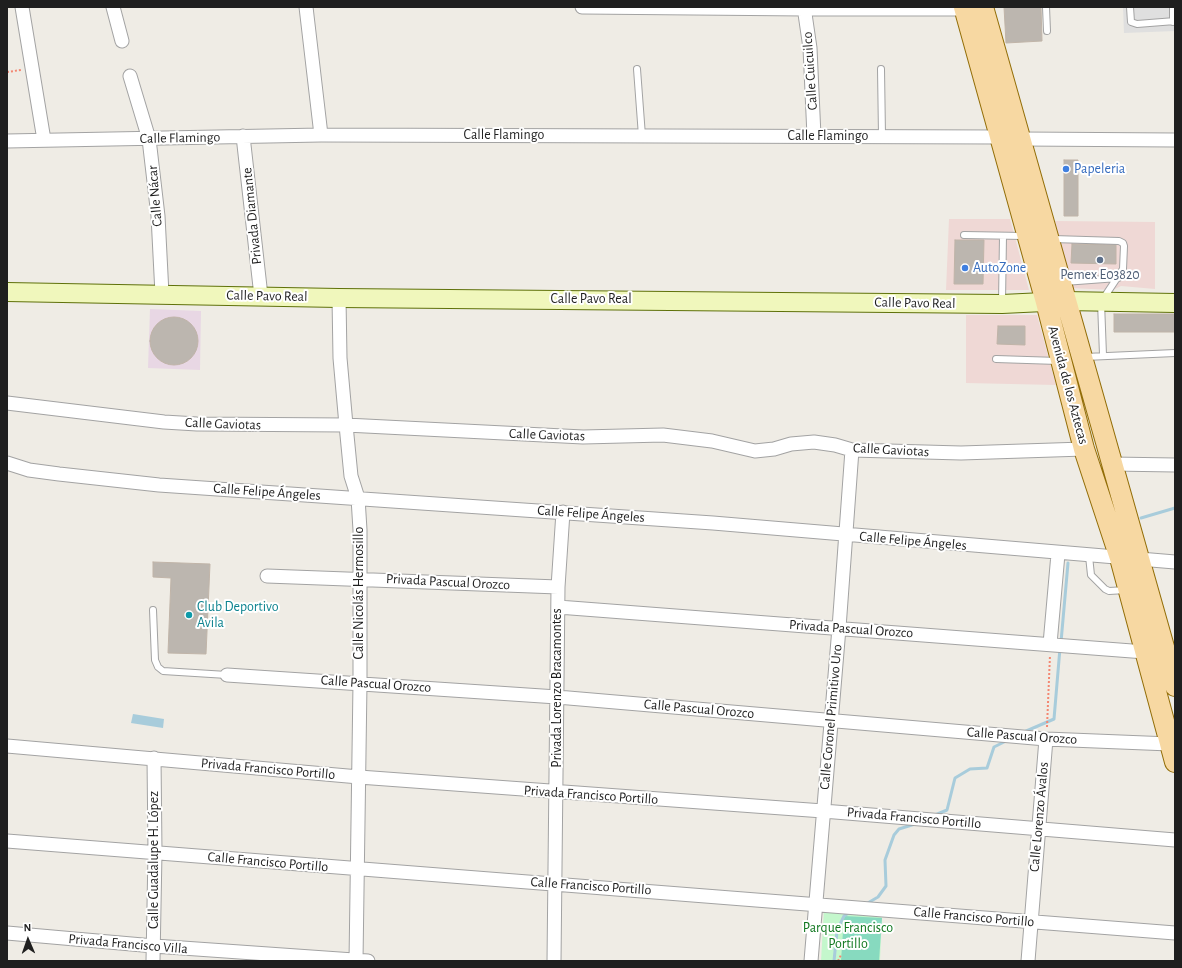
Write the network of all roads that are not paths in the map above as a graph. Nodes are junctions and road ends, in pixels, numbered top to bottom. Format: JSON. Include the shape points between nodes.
{"nodes":[{"id":1,"x":22,"y":7,"type":"edge"},
{"id":2,"x":113,"y":7,"type":"edge"},
{"id":3,"x":306,"y":7,"type":"edge"},
{"id":4,"x":582,"y":7,"type":"edge"},
{"id":5,"x":1046,"y":7,"type":"edge"},
{"id":6,"x":1130,"y":7,"type":"edge"},
{"id":7,"x":1173,"y":7,"type":"edge"},
{"id":8,"x":804,"y":8,"type":"edge"},
{"id":9,"x":970,"y":8,"type":"edge"},
{"id":10,"x":1174,"y":21,"type":"edge"},
{"id":11,"x":1048,"y":31,"type":"dead end"},
{"id":12,"x":122,"y":41,"type":"dead end"},
{"id":13,"x":637,"y":69,"type":"dead end"},
{"id":14,"x":881,"y":69,"type":"dead end"},
{"id":15,"x":130,"y":76,"type":"dead end"},
{"id":16,"x":321,"y":135,"type":"junction"},
{"id":17,"x":243,"y":136,"type":"junction"},
{"id":18,"x":642,"y":136,"type":"junction"},
{"id":19,"x":814,"y":136,"type":"junction"},
{"id":20,"x":882,"y":136,"type":"junction"},
{"id":21,"x":1001,"y":137,"type":"junction"},
{"id":22,"x":149,"y":139,"type":"junction"},
{"id":23,"x":1020,"y":139,"type":"junction"},
{"id":24,"x":44,"y":140,"type":"junction"},
{"id":25,"x":1175,"y":140,"type":"edge"},
{"id":26,"x":7,"y":141,"type":"edge"},
{"id":27,"x":964,"y":235,"type":"dead end"},
{"id":28,"x":1003,"y":236,"type":"junction"},
{"id":29,"x":1027,"y":236,"type":"junction"},
{"id":30,"x":1049,"y":239,"type":"junction"},
{"id":31,"x":1118,"y":278,"type":"junction"},
{"id":32,"x":1060,"y":282,"type":"junction"},
{"id":33,"x":7,"y":292,"type":"edge"},
{"id":34,"x":162,"y":294,"type":"junction"},
{"id":35,"x":261,"y":296,"type":"junction"},
{"id":36,"x":339,"y":298,"type":"junction"},
{"id":37,"x":1056,"y":302,"type":"junction"},
{"id":38,"x":1101,"y":302,"type":"junction"},
{"id":39,"x":1175,"y":303,"type":"edge"},
{"id":40,"x":1002,"y":304,"type":"junction"},
{"id":41,"x":1175,"y":354,"type":"edge"},
{"id":42,"x":1103,"y":355,"type":"junction"},
{"id":43,"x":1081,"y":357,"type":"junction"},
{"id":44,"x":996,"y":359,"type":"dead end"},
{"id":45,"x":1062,"y":361,"type":"junction"},
{"id":46,"x":7,"y":403,"type":"edge"},
{"id":47,"x":346,"y":425,"type":"junction"},
{"id":48,"x":1084,"y":449,"type":"junction"},
{"id":49,"x":852,"y":450,"type":"junction"},
{"id":50,"x":7,"y":463,"type":"edge"},
{"id":51,"x":1112,"y":464,"type":"junction"},
{"id":52,"x":1175,"y":465,"type":"edge"},
{"id":53,"x":358,"y":498,"type":"junction"},
{"id":54,"x":563,"y":512,"type":"junction"},
{"id":55,"x":846,"y":535,"type":"junction"},
{"id":56,"x":1058,"y":554,"type":"junction"},
{"id":57,"x":1090,"y":556,"type":"junction"},
{"id":58,"x":1120,"y":558,"type":"junction"},
{"id":59,"x":1140,"y":560,"type":"junction"},
{"id":60,"x":1175,"y":562,"type":"edge"},
{"id":61,"x":266,"y":576,"type":"dead end"},
{"id":62,"x":360,"y":578,"type":"junction"},
{"id":63,"x":558,"y":587,"type":"junction"},
{"id":64,"x":1128,"y":590,"type":"junction"},
{"id":65,"x":558,"y":607,"type":"junction"},
{"id":66,"x":153,"y":610,"type":"dead end"},
{"id":67,"x":839,"y":628,"type":"junction"},
{"id":68,"x":1050,"y":644,"type":"junction"},
{"id":69,"x":1144,"y":652,"type":"junction"},
{"id":70,"x":1170,"y":656,"type":"edge"},
{"id":71,"x":228,"y":675,"type":"joint"},
{"id":72,"x":360,"y":683,"type":"junction"},
{"id":73,"x":1175,"y":686,"type":"edge"},
{"id":74,"x":557,"y":697,"type":"junction"},
{"id":75,"x":831,"y":720,"type":"junction"},
{"id":76,"x":1046,"y":739,"type":"junction"},
{"id":77,"x":7,"y":746,"type":"edge"},
{"id":78,"x":1172,"y":753,"type":"edge"},
{"id":79,"x":154,"y":758,"type":"junction"},
{"id":80,"x":358,"y":777,"type":"junction"},
{"id":81,"x":557,"y":792,"type":"junction"},
{"id":82,"x":823,"y":811,"type":"junction"},
{"id":83,"x":1038,"y":829,"type":"junction"},
{"id":84,"x":1175,"y":840,"type":"edge"},
{"id":85,"x":7,"y":841,"type":"edge"},
{"id":86,"x":155,"y":852,"type":"junction"},
{"id":87,"x":356,"y":870,"type":"junction"},
{"id":88,"x":555,"y":883,"type":"junction"},
{"id":89,"x":814,"y":904,"type":"junction"},
{"id":90,"x":1031,"y":921,"type":"junction"},
{"id":91,"x":1175,"y":932,"type":"edge"},
{"id":92,"x":7,"y":933,"type":"edge"},
{"id":93,"x":154,"y":946,"type":"junction"},
{"id":94,"x":153,"y":961,"type":"edge"},
{"id":95,"x":360,"y":961,"type":"edge"},
{"id":96,"x":554,"y":961,"type":"edge"},
{"id":97,"x":810,"y":961,"type":"edge"},
{"id":98,"x":1028,"y":961,"type":"edge"}],
"edges":[{"from":1,"to":24,"type":"street"},
{"from":2,"to":12,"type":"street"},
{"from":3,"to":16,"type":"street"},
{"from":4,"to":8,"type":"street"},
{"from":5,"to":11,"type":"lane"},
{"from":6,"to":10,"type":"lane","via":[[1131,22],[1137,24]]},
{"from":7,"to":10,"type":"lane"},
{"from":8,"to":9,"type":"street"},
{"from":8,"to":19,"type":"street","name":"Calle Cuicuilco","via":[[810,48]]},
{"from":9,"to":21,"type":"main road","name":"Avenida de los Aztecas"},
{"from":9,"to":23,"type":"main road","name":"Avenida de los Aztecas"},
{"from":13,"to":18,"type":"lane"},
{"from":14,"to":20,"type":"lane"},
{"from":15,"to":22,"type":"street","name":"Calle Nácar"},
{"from":16,"to":17,"type":"street","name":"Calle Flamingo"},
{"from":16,"to":18,"type":"street","name":"Calle Flamingo"},
{"from":17,"to":22,"type":"street","name":"Calle Flamingo"},
{"from":17,"to":35,"type":"street","name":"Privada Diamante"},
{"from":18,"to":19,"type":"street","name":"Calle Flamingo"},
{"from":19,"to":20,"type":"street","name":"Calle Flamingo"},
{"from":20,"to":21,"type":"street","name":"Calle Flamingo"},
{"from":21,"to":29,"type":"main road","name":"Avenida de los Aztecas"},
{"from":22,"to":24,"type":"street","name":"Calle Flamingo"},
{"from":22,"to":34,"type":"street","name":"Calle Nácar","via":[[158,216]]},
{"from":23,"to":25,"type":"street"},
{"from":23,"to":30,"type":"main road","name":"Avenida de los Aztecas"},
{"from":24,"to":26,"type":"street","name":"Calle Flamingo"},
{"from":27,"to":28,"type":"lane"},
{"from":28,"to":29,"type":"lane"},
{"from":28,"to":40,"type":"lane"},
{"from":29,"to":37,"type":"main road","name":"Avenida de los Aztecas"},
{"from":30,"to":31,"type":"lane","via":[[1123,243],[1124,263]]},
{"from":30,"to":32,"type":"main road","name":"Avenida de los Aztecas"},
{"from":31,"to":32,"type":"lane"},
{"from":31,"to":38,"type":"lane"},
{"from":32,"to":37,"type":"main road","name":"Avenida de los Aztecas"},
{"from":33,"to":34,"type":"street","name":"Calle Pavo Real"},
{"from":34,"to":35,"type":"street","name":"Calle Pavo Real"},
{"from":35,"to":36,"type":"street","name":"Calle Pavo Real"},
{"from":36,"to":40,"type":"street","name":"Calle Pavo Real"},
{"from":36,"to":47,"type":"street","name":"Calle Nicolás Hermosillo","via":[[340,358]]},
{"from":37,"to":38,"type":"street","name":"Calle Pavo Real"},
{"from":37,"to":40,"type":"street","name":"Calle Pavo Real"},
{"from":37,"to":43,"type":"main road","name":"Avenida de los Aztecas"},
{"from":37,"to":45,"type":"main road","name":"Avenida de los Aztecas"},
{"from":38,"to":39,"type":"street","name":"Calle Pavo Real"},
{"from":38,"to":42,"type":"lane"},
{"from":41,"to":42,"type":"lane"},
{"from":42,"to":43,"type":"lane"},
{"from":43,"to":51,"type":"main road","name":"Avenida de los Aztecas"},
{"from":44,"to":45,"type":"lane"},
{"from":45,"to":48,"type":"main road","name":"Avenida de los Aztecas"},
{"from":46,"to":47,"type":"street","name":"Calle Gaviotas","via":[[171,423]]},
{"from":47,"to":49,"type":"street","name":"Calle Gaviotas","via":[[583,437],[663,435],[712,441],[755,451],[814,442]]},
{"from":47,"to":53,"type":"street","name":"Calle Nicolás Hermosillo","via":[[351,476]]},
{"from":48,"to":49,"type":"street","name":"Calle Gaviotas","via":[[961,453]]},
{"from":48,"to":58,"type":"main road","name":"Avenida de los Aztecas"},
{"from":49,"to":55,"type":"street","name":"Calle Coronel Primitivo Uro"},
{"from":50,"to":53,"type":"street","name":"Calle Felipe Ángeles","via":[[29,470],[126,482]]},
{"from":51,"to":52,"type":"street"},
{"from":51,"to":59,"type":"main road","name":"Avenida de los Aztecas"},
{"from":53,"to":54,"type":"street","name":"Calle Felipe Ángeles"},
{"from":53,"to":62,"type":"street","name":"Calle Nicolás Hermosillo"},
{"from":54,"to":55,"type":"street","name":"Calle Felipe Ángeles"},
{"from":54,"to":63,"type":"street","name":"Privada Lorenzo Bracamontes"},
{"from":55,"to":56,"type":"street","name":"Calle Felipe Ángeles"},
{"from":55,"to":67,"type":"street","name":"Calle Coronel Primitivo Uro"},
{"from":56,"to":57,"type":"street","name":"Calle Felipe Ángeles"},
{"from":56,"to":68,"type":"street"},
{"from":57,"to":58,"type":"street","name":"Calle Felipe Ángeles"},
{"from":57,"to":64,"type":"lane","via":[[1091,574],[1105,589]]},
{"from":58,"to":59,"type":"street","name":"Calle Felipe Ángeles"},
{"from":58,"to":64,"type":"main road","name":"Avenida de los Aztecas"},
{"from":59,"to":60,"type":"street","name":"Calle Felipe Ángeles"},
{"from":59,"to":70,"type":"main road","name":"Avenida de los Aztecas"},
{"from":61,"to":62,"type":"street","name":"Privada Pascual Orozco"},
{"from":62,"to":63,"type":"street","name":"Privada Pascual Orozco"},
{"from":62,"to":72,"type":"street","name":"Calle Nicolás Hermosillo"},
{"from":63,"to":65,"type":"street","name":"Privada Lorenzo Bracamontes"},
{"from":64,"to":69,"type":"main road","name":"Avenida de los Aztecas"},
{"from":65,"to":67,"type":"street","name":"Privada Pascual Orozco"},
{"from":65,"to":74,"type":"street","name":"Privada Lorenzo Bracamontes"},
{"from":66,"to":71,"type":"lane","via":[[155,660],[158,667],[163,671]]},
{"from":67,"to":68,"type":"street","name":"Privada Pascual Orozco"},
{"from":67,"to":75,"type":"street","name":"Calle Coronel Primitivo Uro"},
{"from":68,"to":69,"type":"street","name":"Privada Pascual Orozco"},
{"from":69,"to":78,"type":"main road","name":"Avenida de los Aztecas"},
{"from":70,"to":73,"type":"main road","name":"Avenida de los Aztecas"},
{"from":71,"to":72,"type":"street","name":"Calle Pascual Orozco"},
{"from":72,"to":74,"type":"street","name":"Calle Pascual Orozco"},
{"from":72,"to":80,"type":"street","name":"Calle Nicolás Hermosillo"},
{"from":74,"to":75,"type":"street","name":"Calle Pascual Orozco"},
{"from":74,"to":81,"type":"street","name":"Privada Lorenzo Bracamontes"},
{"from":75,"to":76,"type":"street","name":"Calle Pascual Orozco"},
{"from":75,"to":82,"type":"street","name":"Calle Coronel Primitivo Uro"},
{"from":76,"to":78,"type":"street","name":"Calle Pascual Orozco"},
{"from":76,"to":83,"type":"street","name":"Calle Lorenzo Ávalos"},
{"from":77,"to":79,"type":"street","name":"Privada Francisco Portillo"},
{"from":79,"to":80,"type":"street","name":"Privada Francisco Portillo"},
{"from":79,"to":86,"type":"street","name":"Calle Guadalupe H. López"},
{"from":80,"to":81,"type":"street","name":"Privada Francisco Portillo"},
{"from":80,"to":87,"type":"street","name":"Calle Nicolás Hermosillo"},
{"from":81,"to":82,"type":"street","name":"Privada Francisco Portillo"},
{"from":81,"to":88,"type":"street","name":"Privada Lorenzo Bracamontes"},
{"from":82,"to":83,"type":"street","name":"Privada Francisco Portillo"},
{"from":82,"to":89,"type":"street","name":"Calle Coronel Primitivo Uro"},
{"from":83,"to":84,"type":"street","name":"Privada Francisco Portillo"},
{"from":83,"to":90,"type":"street","name":"Calle Lorenzo Ávalos"},
{"from":85,"to":86,"type":"street","name":"Calle Francisco Portillo"},
{"from":86,"to":87,"type":"street","name":"Calle Francisco Portillo"},
{"from":86,"to":93,"type":"street","name":"Calle Guadalupe H. López"},
{"from":87,"to":88,"type":"street","name":"Calle Francisco Portillo"},
{"from":87,"to":95,"type":"street","name":"Calle Nicolás Hermosillo"},
{"from":88,"to":89,"type":"street","name":"Calle Francisco Portillo"},
{"from":88,"to":96,"type":"street","name":"Privada Lorenzo Bracamontes"},
{"from":89,"to":90,"type":"street","name":"Calle Francisco Portillo"},
{"from":89,"to":97,"type":"street","name":"Calle Coronel Primitivo Uro"},
{"from":90,"to":91,"type":"street","name":"Calle Francisco Portillo"},
{"from":90,"to":98,"type":"street","name":"Calle Lorenzo Ávalos"},
{"from":92,"to":93,"type":"street","name":"Privada Francisco Villa"},
{"from":93,"to":94,"type":"street","name":"Calle Guadalupe H. López"},
{"from":93,"to":95,"type":"street","name":"Privada Francisco Villa"}]}
